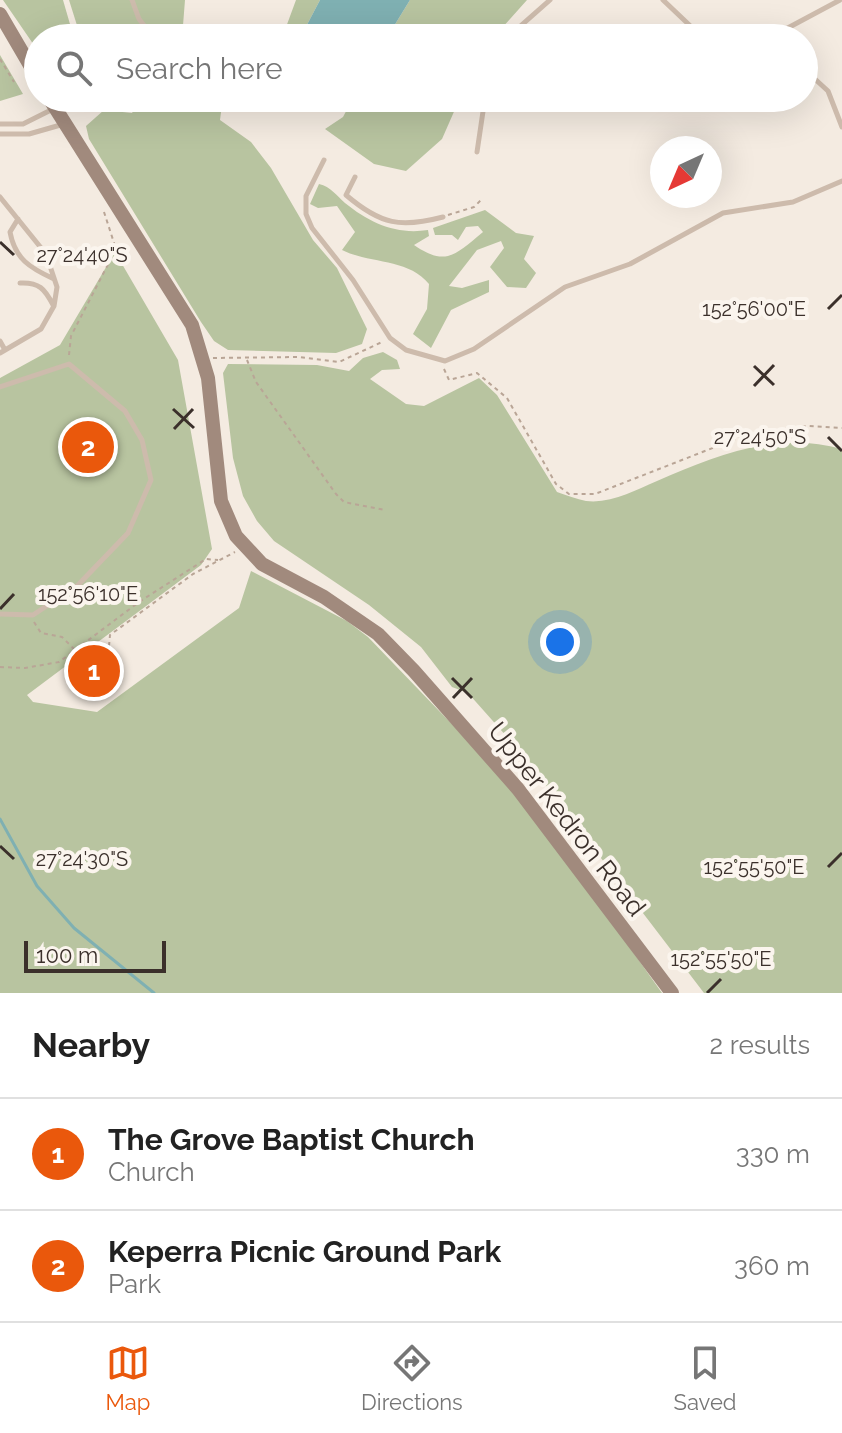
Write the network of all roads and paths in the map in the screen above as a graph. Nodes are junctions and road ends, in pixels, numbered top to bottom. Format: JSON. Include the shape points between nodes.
{"nodes":[{"id":1,"x":132,"y":0,"type":"edge"},
{"id":2,"x":550,"y":0,"type":"edge"},
{"id":3,"x":663,"y":0,"type":"edge"},
{"id":4,"x":840,"y":0,"type":"edge"},
{"id":5,"x":0,"y":14,"type":"edge"},
{"id":6,"x":143,"y":24,"type":"edge"},
{"id":7,"x":523,"y":24,"type":"edge"},
{"id":8,"x":688,"y":24,"type":"edge"},
{"id":9,"x":795,"y":24,"type":"edge"},
{"id":10,"x":24,"y":55,"type":"edge"},
{"id":11,"x":0,"y":59,"type":"edge"},
{"id":12,"x":14,"y":82,"type":"dead end"},
{"id":13,"x":818,"y":82,"type":"edge"},
{"id":14,"x":40,"y":112,"type":"edge"},
{"id":15,"x":58,"y":112,"type":"edge"},
{"id":16,"x":483,"y":112,"type":"edge"},
{"id":17,"x":0,"y":124,"type":"edge"},
{"id":18,"x":65,"y":124,"type":"junction"},
{"id":19,"x":842,"y":127,"type":"edge"},
{"id":20,"x":0,"y":134,"type":"edge"},
{"id":21,"x":477,"y":152,"type":"dead end"},
{"id":22,"x":324,"y":160,"type":"dead end"},
{"id":23,"x":355,"y":177,"type":"dead end"},
{"id":24,"x":842,"y":181,"type":"edge"},
{"id":25,"x":0,"y":197,"type":"edge"},
{"id":26,"x":481,"y":200,"type":"dead end"},
{"id":27,"x":104,"y":212,"type":"dead end"},
{"id":28,"x":443,"y":217,"type":"joint"},
{"id":29,"x":18,"y":219,"type":"junction"},
{"id":30,"x":55,"y":280,"type":"junction"},
{"id":31,"x":20,"y":283,"type":"dead end"},
{"id":32,"x":54,"y":306,"type":"junction"},
{"id":33,"x":390,"y":338,"type":"junction"},
{"id":34,"x":0,"y":341,"type":"edge"},
{"id":35,"x":3,"y":352,"type":"edge"},
{"id":36,"x":204,"y":359,"type":"junction"},
{"id":37,"x":247,"y":360,"type":"junction"},
{"id":38,"x":445,"y":361,"type":"junction"},
{"id":39,"x":69,"y":364,"type":"junction"},
{"id":40,"x":0,"y":387,"type":"edge"},
{"id":41,"x":842,"y":428,"type":"edge"},
{"id":42,"x":385,"y":510,"type":"dead end"},
{"id":43,"x":235,"y":552,"type":"dead end"},
{"id":44,"x":218,"y":560,"type":"junction"},
{"id":45,"x":0,"y":614,"type":"edge"},
{"id":46,"x":33,"y":615,"type":"junction"},
{"id":47,"x":109,"y":646,"type":"dead end"},
{"id":48,"x":75,"y":651,"type":"junction"},
{"id":49,"x":0,"y":667,"type":"edge"},
{"id":50,"x":672,"y":993,"type":"edge"}],
"edges":[{"from":1,"to":6,"type":"lane"},
{"from":2,"to":7,"type":"lane"},
{"from":3,"to":8,"type":"lane"},
{"from":4,"to":9,"type":"lane"},
{"from":5,"to":10,"type":"main road"},
{"from":11,"to":12,"type":"path"},
{"from":13,"to":19,"type":"lane","via":[[828,91]]},
{"from":14,"to":17,"type":"lane","via":[[23,124]]},
{"from":15,"to":18,"type":"main road","name":"Upper Kedron Road"},
{"from":16,"to":21,"type":"lane"},
{"from":18,"to":20,"type":"lane","via":[[29,134]]},
{"from":18,"to":36,"type":"main road","name":"Upper Kedron Road","via":[[183,308]]},
{"from":22,"to":33,"type":"lane","via":[[308,188],[306,214]]},
{"from":23,"to":28,"type":"lane","via":[[346,195],[384,220],[411,226]]},
{"from":24,"to":38,"type":"lane","via":[[793,202],[723,213],[630,264],[565,287],[474,349]]},
{"from":25,"to":29,"type":"lane"},
{"from":26,"to":28,"type":"path"},
{"from":27,"to":39,"type":"path","via":[[116,249],[71,336]]},
{"from":29,"to":30,"type":"lane","via":[[46,254]]},
{"from":29,"to":30,"type":"lane","via":[[10,232],[13,248],[29,268]]},
{"from":30,"to":32,"type":"lane"},
{"from":31,"to":32,"type":"lane","via":[[45,289]]},
{"from":32,"to":35,"type":"lane","via":[[41,329]]},
{"from":33,"to":37,"type":"path","via":[[339,362],[298,357]]},
{"from":33,"to":38,"type":"lane","via":[[406,350]]},
{"from":34,"to":35,"type":"lane"},
{"from":36,"to":37,"type":"path"},
{"from":36,"to":50,"type":"main road","name":"Upper Kedron Road","via":[[221,501],[243,546],[271,570],[378,634],[414,671],[518,789]]},
{"from":37,"to":42,"type":"path","via":[[256,382],[336,494],[344,502]]},
{"from":38,"to":41,"type":"path","via":[[449,380],[477,373],[499,389],[556,484],[577,495],[624,484],[708,447],[763,430]]},
{"from":39,"to":40,"type":"lane"},
{"from":39,"to":46,"type":"lane","via":[[125,411],[142,440],[151,480],[128,533],[78,585]]},
{"from":43,"to":44,"type":"path"},
{"from":44,"to":47,"type":"path","via":[[110,635]]},
{"from":44,"to":48,"type":"path","via":[[211,557],[192,568]]},
{"from":45,"to":46,"type":"lane"},
{"from":46,"to":48,"type":"path","via":[[41,633],[62,637]]},
{"from":48,"to":49,"type":"path","via":[[59,662]]}]}
